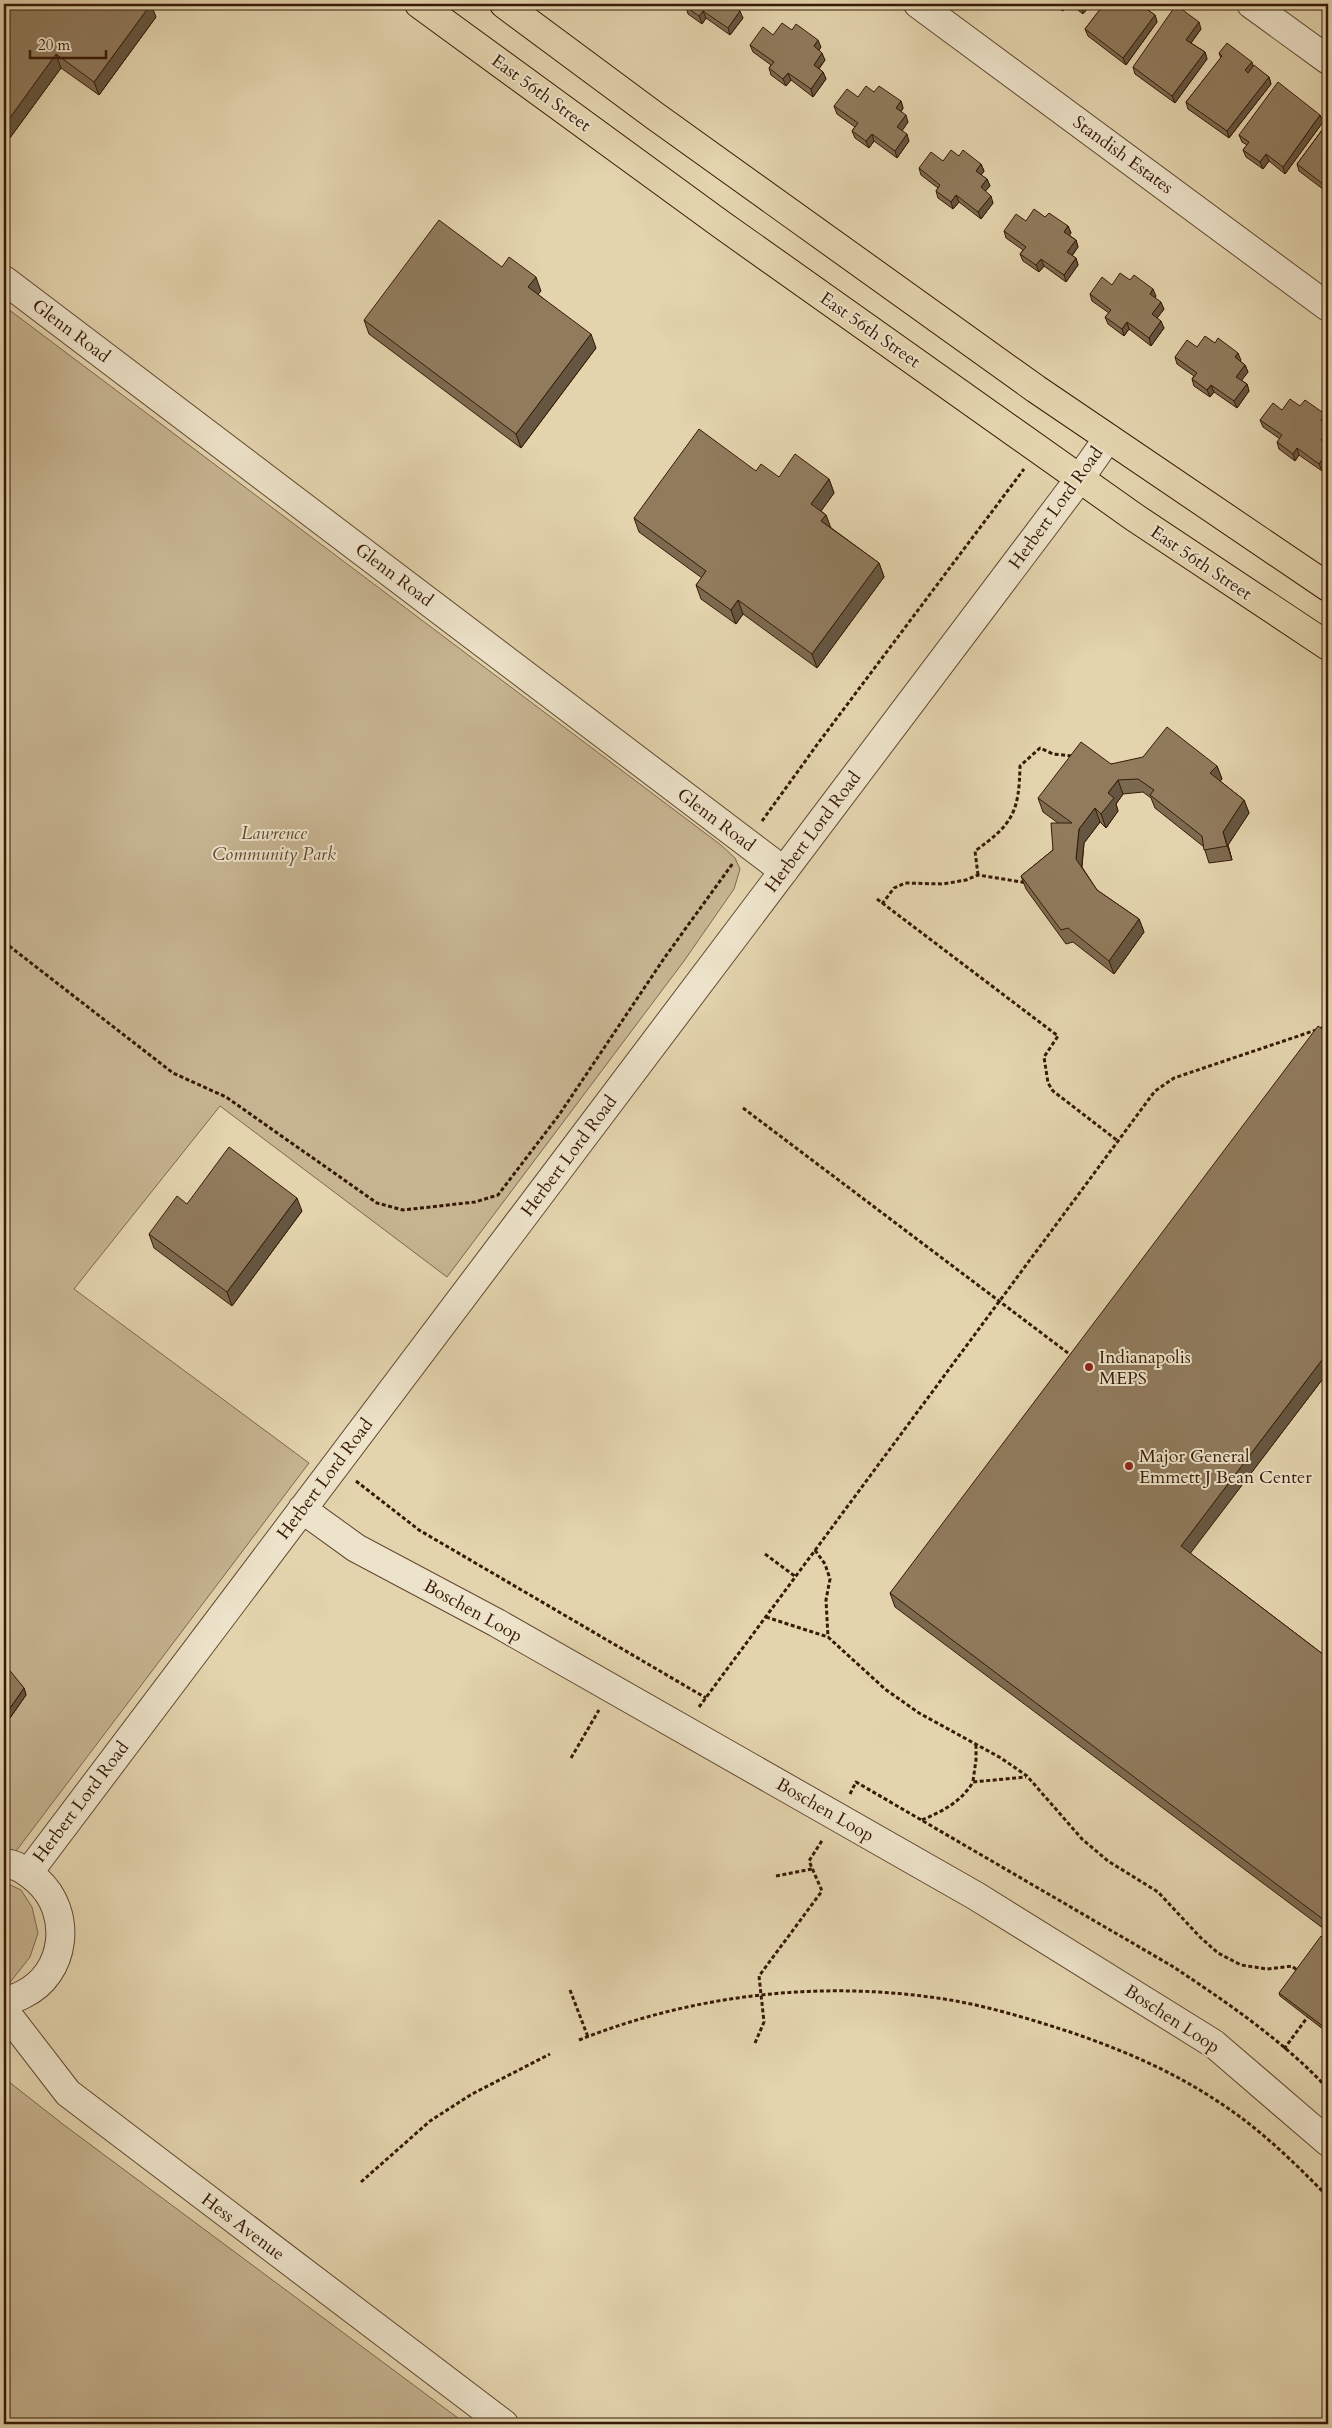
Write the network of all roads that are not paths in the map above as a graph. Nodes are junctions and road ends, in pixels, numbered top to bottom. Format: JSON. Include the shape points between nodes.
{"nodes":[{"id":1,"x":419,"y":4,"type":"edge"},
{"id":2,"x":504,"y":4,"type":"edge"},
{"id":3,"x":918,"y":4,"type":"edge"},
{"id":4,"x":1251,"y":4,"type":"edge"},
{"id":5,"x":1328,"y":60,"type":"edge"},
{"id":6,"x":4,"y":280,"type":"edge"},
{"id":7,"x":1328,"y":307,"type":"edge"},
{"id":8,"x":1108,"y":438,"type":"junction"},
{"id":9,"x":1080,"y":478,"type":"junction"},
{"id":10,"x":1328,"y":587,"type":"edge"},
{"id":11,"x":1328,"y":646,"type":"edge"},
{"id":12,"x":784,"y":871,"type":"junction"},
{"id":13,"x":302,"y":1509,"type":"junction"},
{"id":14,"x":4,"y":1863,"type":"edge"},
{"id":15,"x":29,"y":1872,"type":"junction"},
{"id":16,"x":4,"y":2001,"type":"edge"},
{"id":17,"x":4,"y":2010,"type":"edge"},
{"id":18,"x":1328,"y":2142,"type":"edge"},
{"id":19,"x":504,"y":2424,"type":"edge"}],
"edges":[{"from":1,"to":9,"type":"main road","name":"East 56th Street","via":[[722,225]]},
{"from":2,"to":8,"type":"main road","via":[[831,243]]},
{"from":3,"to":7,"type":"street","name":"Standish Estates"},
{"from":4,"to":5,"type":"street"},
{"from":6,"to":12,"type":"street","name":"Glenn Road"},
{"from":8,"to":9,"type":"street","name":"Herbert Lord Road"},
{"from":8,"to":10,"type":"main road"},
{"from":9,"to":11,"type":"main road","name":"East 56th Street"},
{"from":9,"to":12,"type":"street","name":"Herbert Lord Road"},
{"from":12,"to":13,"type":"street","name":"Herbert Lord Road"},
{"from":13,"to":15,"type":"street","name":"Herbert Lord Road"},
{"from":13,"to":18,"type":"street","name":"Boschen Loop","via":[[356,1548],[497,1623],[976,1896],[1214,2044]]},
{"from":14,"to":15,"type":"street"},
{"from":15,"to":16,"type":"street","via":[[47,1889],[59,1911],[62,1936],[56,1960],[42,1981],[22,1995]]},
{"from":17,"to":19,"type":"street","name":"Hess Avenue","via":[[75,2099]]}]}
